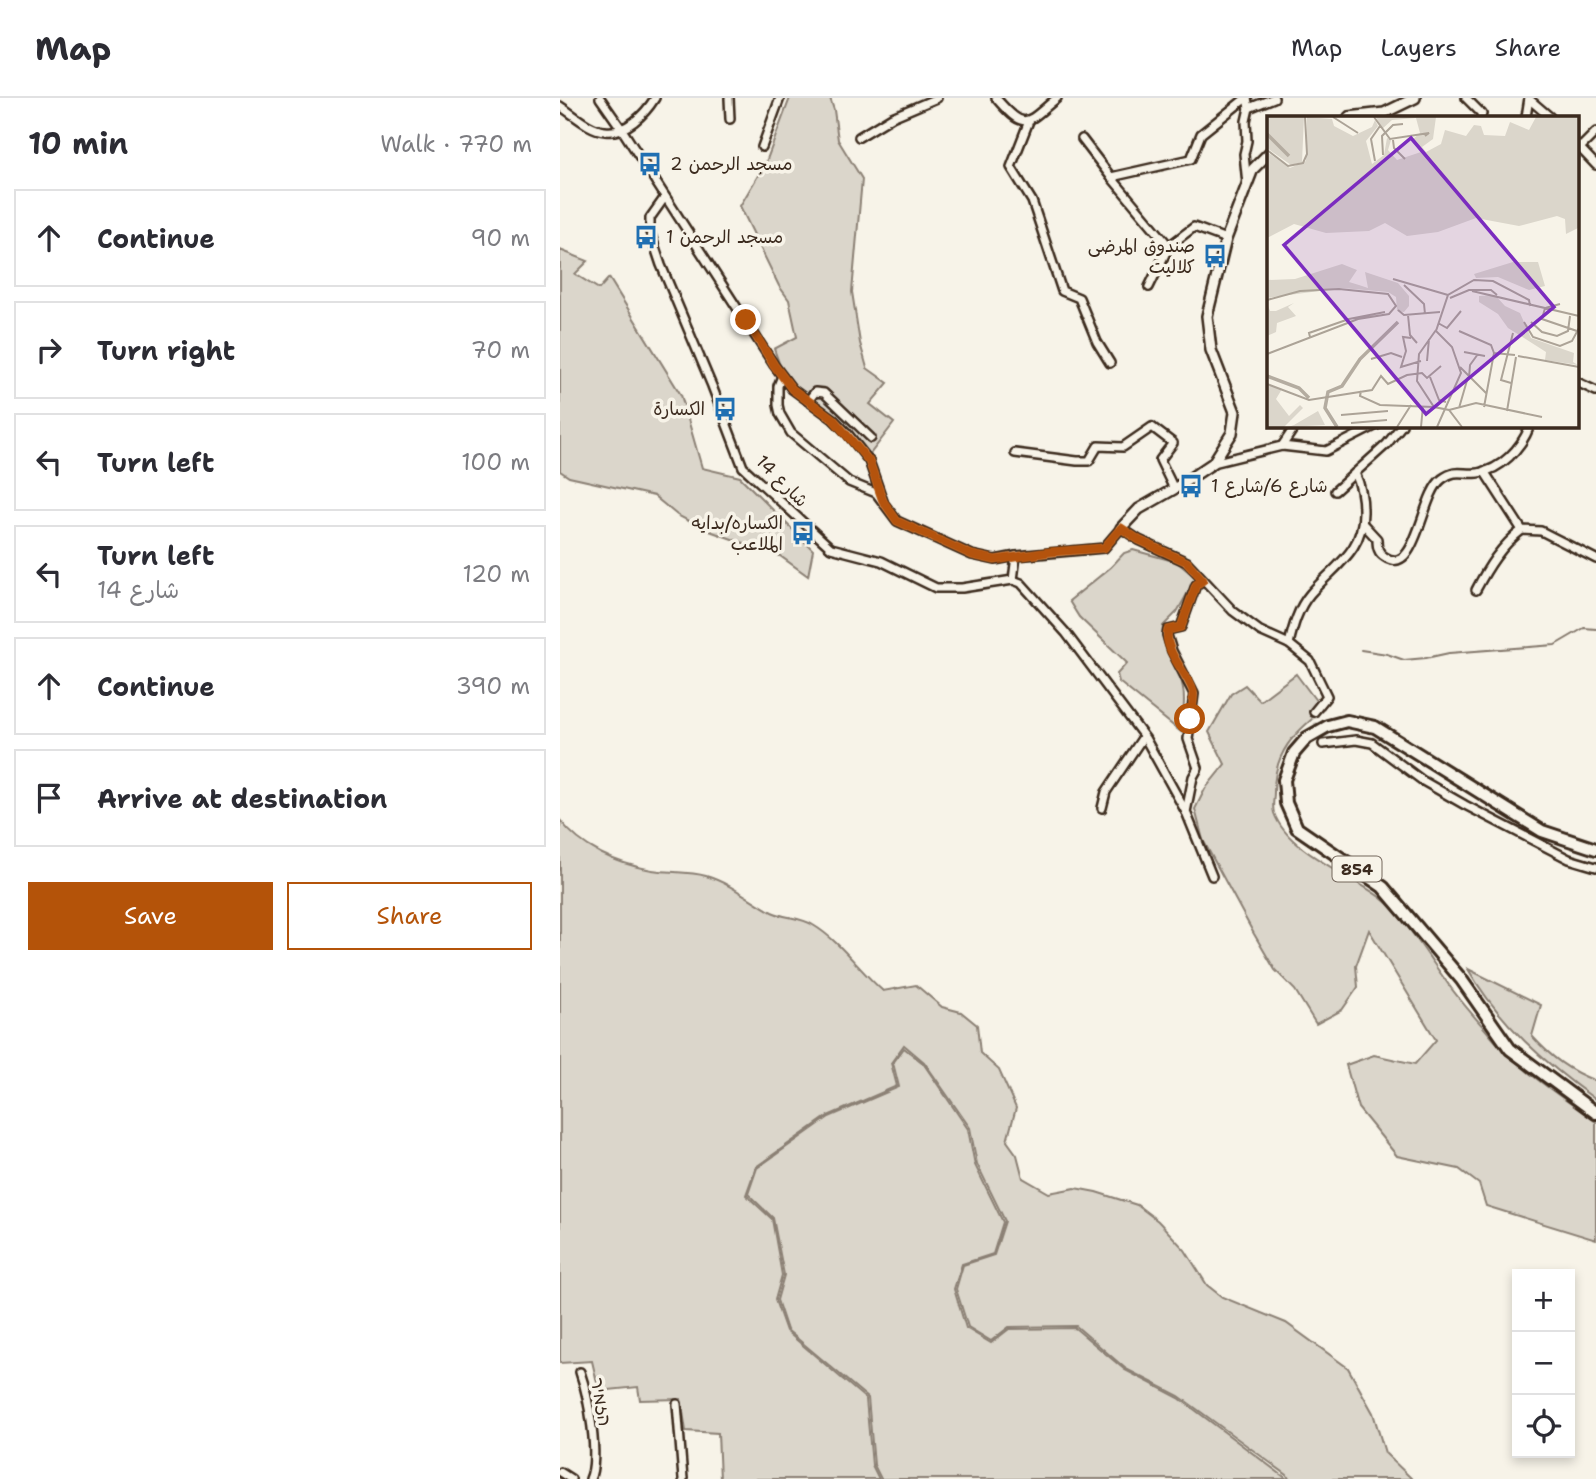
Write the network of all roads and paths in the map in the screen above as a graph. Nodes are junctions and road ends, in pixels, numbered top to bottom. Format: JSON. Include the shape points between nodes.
{"nodes":[{"id":1,"x":600,"y":98,"type":"edge"},
{"id":2,"x":655,"y":98,"type":"edge"},
{"id":3,"x":729,"y":98,"type":"edge"},
{"id":4,"x":780,"y":98,"type":"edge"},
{"id":5,"x":937,"y":98,"type":"edge"},
{"id":6,"x":996,"y":98,"type":"edge"},
{"id":7,"x":1057,"y":98,"type":"edge"},
{"id":8,"x":1246,"y":98,"type":"edge"},
{"id":9,"x":1273,"y":98,"type":"edge"},
{"id":10,"x":1415,"y":98,"type":"edge"},
{"id":11,"x":1466,"y":98,"type":"edge"},
{"id":12,"x":1529,"y":99,"type":"edge"},
{"id":13,"x":560,"y":106,"type":"edge"},
{"id":14,"x":1249,"y":108,"type":"junction"},
{"id":15,"x":1358,"y":116,"type":"edge"},
{"id":16,"x":1481,"y":116,"type":"edge"},
{"id":17,"x":1549,"y":116,"type":"edge"},
{"id":18,"x":730,"y":119,"type":"dead end"},
{"id":19,"x":1029,"y":121,"type":"junction"},
{"id":20,"x":621,"y":128,"type":"junction"},
{"id":21,"x":1596,"y":132,"type":"edge"},
{"id":22,"x":859,"y":137,"type":"dead end"},
{"id":23,"x":1082,"y":139,"type":"dead end"},
{"id":24,"x":1578,"y":146,"type":"edge"},
{"id":25,"x":762,"y":147,"type":"dead end"},
{"id":26,"x":1267,"y":155,"type":"edge"},
{"id":27,"x":1596,"y":165,"type":"edge"},
{"id":28,"x":1111,"y":177,"type":"junction"},
{"id":29,"x":1247,"y":186,"type":"junction"},
{"id":30,"x":665,"y":197,"type":"junction"},
{"id":31,"x":1226,"y":239,"type":"junction"},
{"id":32,"x":1169,"y":246,"type":"junction"},
{"id":33,"x":1149,"y":287,"type":"dead end"},
{"id":34,"x":1110,"y":363,"type":"dead end"},
{"id":35,"x":782,"y":376,"type":"junction"},
{"id":36,"x":1578,"y":382,"type":"edge"},
{"id":37,"x":1596,"y":391,"type":"edge"},
{"id":38,"x":807,"y":401,"type":"junction"},
{"id":39,"x":1295,"y":427,"type":"edge"},
{"id":40,"x":1373,"y":427,"type":"edge"},
{"id":41,"x":1400,"y":427,"type":"edge"},
{"id":42,"x":1528,"y":427,"type":"edge"},
{"id":43,"x":871,"y":438,"type":"dead end"},
{"id":44,"x":1282,"y":446,"type":"junction"},
{"id":45,"x":1015,"y":453,"type":"dead end"},
{"id":46,"x":1213,"y":463,"type":"junction"},
{"id":47,"x":1484,"y":471,"type":"junction"},
{"id":48,"x":1355,"y":473,"type":"junction"},
{"id":49,"x":1174,"y":489,"type":"junction"},
{"id":50,"x":1335,"y":491,"type":"dead end"},
{"id":51,"x":883,"y":501,"type":"junction"},
{"id":52,"x":1364,"y":525,"type":"junction"},
{"id":53,"x":1121,"y":528,"type":"junction"},
{"id":54,"x":1522,"y":530,"type":"junction"},
{"id":55,"x":1016,"y":556,"type":"junction"},
{"id":56,"x":1596,"y":559,"type":"edge"},
{"id":57,"x":1013,"y":580,"type":"junction"},
{"id":58,"x":1203,"y":580,"type":"junction"},
{"id":59,"x":1476,"y":590,"type":"dead end"},
{"id":60,"x":1289,"y":644,"type":"junction"},
{"id":61,"x":1314,"y":712,"type":"tunnel mouth"},
{"id":62,"x":1143,"y":737,"type":"junction"},
{"id":63,"x":1324,"y":744,"type":"dead end"},
{"id":64,"x":1102,"y":808,"type":"dead end"},
{"id":65,"x":1186,"y":812,"type":"junction"},
{"id":66,"x":1596,"y":849,"type":"edge"},
{"id":67,"x":1596,"y":867,"type":"edge"},
{"id":68,"x":1212,"y":876,"type":"dead end"},
{"id":69,"x":1596,"y":1113,"type":"edge"},
{"id":70,"x":580,"y":1372,"type":"dead end"},
{"id":71,"x":677,"y":1404,"type":"dead end"},
{"id":72,"x":560,"y":1472,"type":"edge"},
{"id":73,"x":571,"y":1479,"type":"edge"},
{"id":74,"x":590,"y":1479,"type":"edge"},
{"id":75,"x":683,"y":1479,"type":"edge"}],
"edges":[{"from":1,"to":20,"type":"street"},
{"from":2,"to":20,"type":"street","via":[[638,120]]},
{"from":3,"to":18,"type":"street"},
{"from":4,"to":25,"type":"street"},
{"from":5,"to":22,"type":"street"},
{"from":6,"to":19,"type":"street","via":[[1016,120]]},
{"from":7,"to":19,"type":"street"},
{"from":8,"to":14,"type":"street"},
{"from":8,"to":28,"type":"street","via":[[1201,134],[1191,159]]},
{"from":9,"to":14,"type":"street"},
{"from":10,"to":15,"type":"street","via":[[1384,113]]},
{"from":11,"to":16,"type":"street"},
{"from":12,"to":17,"type":"street"},
{"from":13,"to":20,"type":"street","via":[[605,131]]},
{"from":14,"to":29,"type":"street","via":[[1244,154]]},
{"from":19,"to":34,"type":"street","via":[[1010,167],[1032,201],[1062,291],[1079,298]]},
{"from":20,"to":30,"type":"street"},
{"from":21,"to":24,"type":"street"},
{"from":23,"to":28,"type":"street"},
{"from":24,"to":27,"type":"street"},
{"from":26,"to":29,"type":"street","via":[[1253,169]]},
{"from":28,"to":32,"type":"street"},
{"from":29,"to":31,"type":"street"},
{"from":30,"to":35,"type":"street"},
{"from":30,"to":57,"type":"street","name":"شارع 14","via":[[650,218],[650,232],[743,467],[831,548],[881,561],[936,588]]},
{"from":31,"to":32,"type":"street","via":[[1194,227]]},
{"from":31,"to":46,"type":"street","via":[[1207,316],[1211,350],[1235,412],[1232,433]]},
{"from":32,"to":33,"type":"street"},
{"from":35,"to":38,"type":"street"},
{"from":35,"to":51,"type":"street","via":[[778,405],[791,433],[849,482],[876,493]]},
{"from":36,"to":37,"type":"street"},
{"from":38,"to":43,"type":"street","via":[[815,392],[824,393]]},
{"from":38,"to":51,"type":"street","via":[[833,419],[869,461]]},
{"from":39,"to":44,"type":"street"},
{"from":40,"to":44,"type":"street","via":[[1326,451]]},
{"from":41,"to":48,"type":"street"},
{"from":42,"to":47,"type":"street","via":[[1525,438],[1505,461]]},
{"from":44,"to":46,"type":"street"},
{"from":45,"to":49,"type":"street","via":[[1088,461],[1098,446],[1123,447],[1152,426],[1173,443],[1160,460]]},
{"from":46,"to":49,"type":"street"},
{"from":47,"to":52,"type":"street","via":[[1457,471],[1439,480],[1408,555],[1401,560],[1384,557],[1377,549],[1377,539]]},
{"from":47,"to":54,"type":"street"},
{"from":48,"to":50,"type":"street"},
{"from":48,"to":52,"type":"street","via":[[1363,490]]},
{"from":49,"to":53,"type":"street","via":[[1139,509]]},
{"from":51,"to":55,"type":"street","via":[[897,521],[972,555],[995,560]]},
{"from":52,"to":60,"type":"street","via":[[1344,561],[1308,596]]},
{"from":53,"to":55,"type":"street","via":[[1104,548]]},
{"from":53,"to":58,"type":"street","via":[[1187,562]]},
{"from":54,"to":56,"type":"street","via":[[1541,531]]},
{"from":54,"to":59,"type":"street","via":[[1488,565]]},
{"from":55,"to":57,"type":"street"},
{"from":57,"to":62,"type":"street","via":[[1021,583],[1066,633]]},
{"from":58,"to":60,"type":"street","via":[[1233,611],[1260,631]]},
{"from":58,"to":65,"type":"street","via":[[1196,585],[1181,627],[1168,630],[1167,635],[1194,694],[1188,739],[1198,768]]},
{"from":60,"to":61,"type":"street","via":[[1310,661],[1327,696]]},
{"from":62,"to":64,"type":"street","via":[[1106,792]]},
{"from":62,"to":65,"type":"street"},
{"from":63,"to":67,"type":"street","via":[[1372,743],[1465,806],[1569,859]]},
{"from":65,"to":68,"type":"street"},
{"from":66,"to":69,"type":"main road","number":"854","via":[[1542,831],[1375,727],[1347,720],[1307,738],[1294,753],[1284,780],[1286,803],[1297,828],[1383,887],[1461,979],[1510,1049]]},
{"from":70,"to":74,"type":"street","name":"הזמיר","via":[[590,1413],[594,1465]]},
{"from":71,"to":75,"type":"street"},
{"from":72,"to":73,"type":"street"}]}
